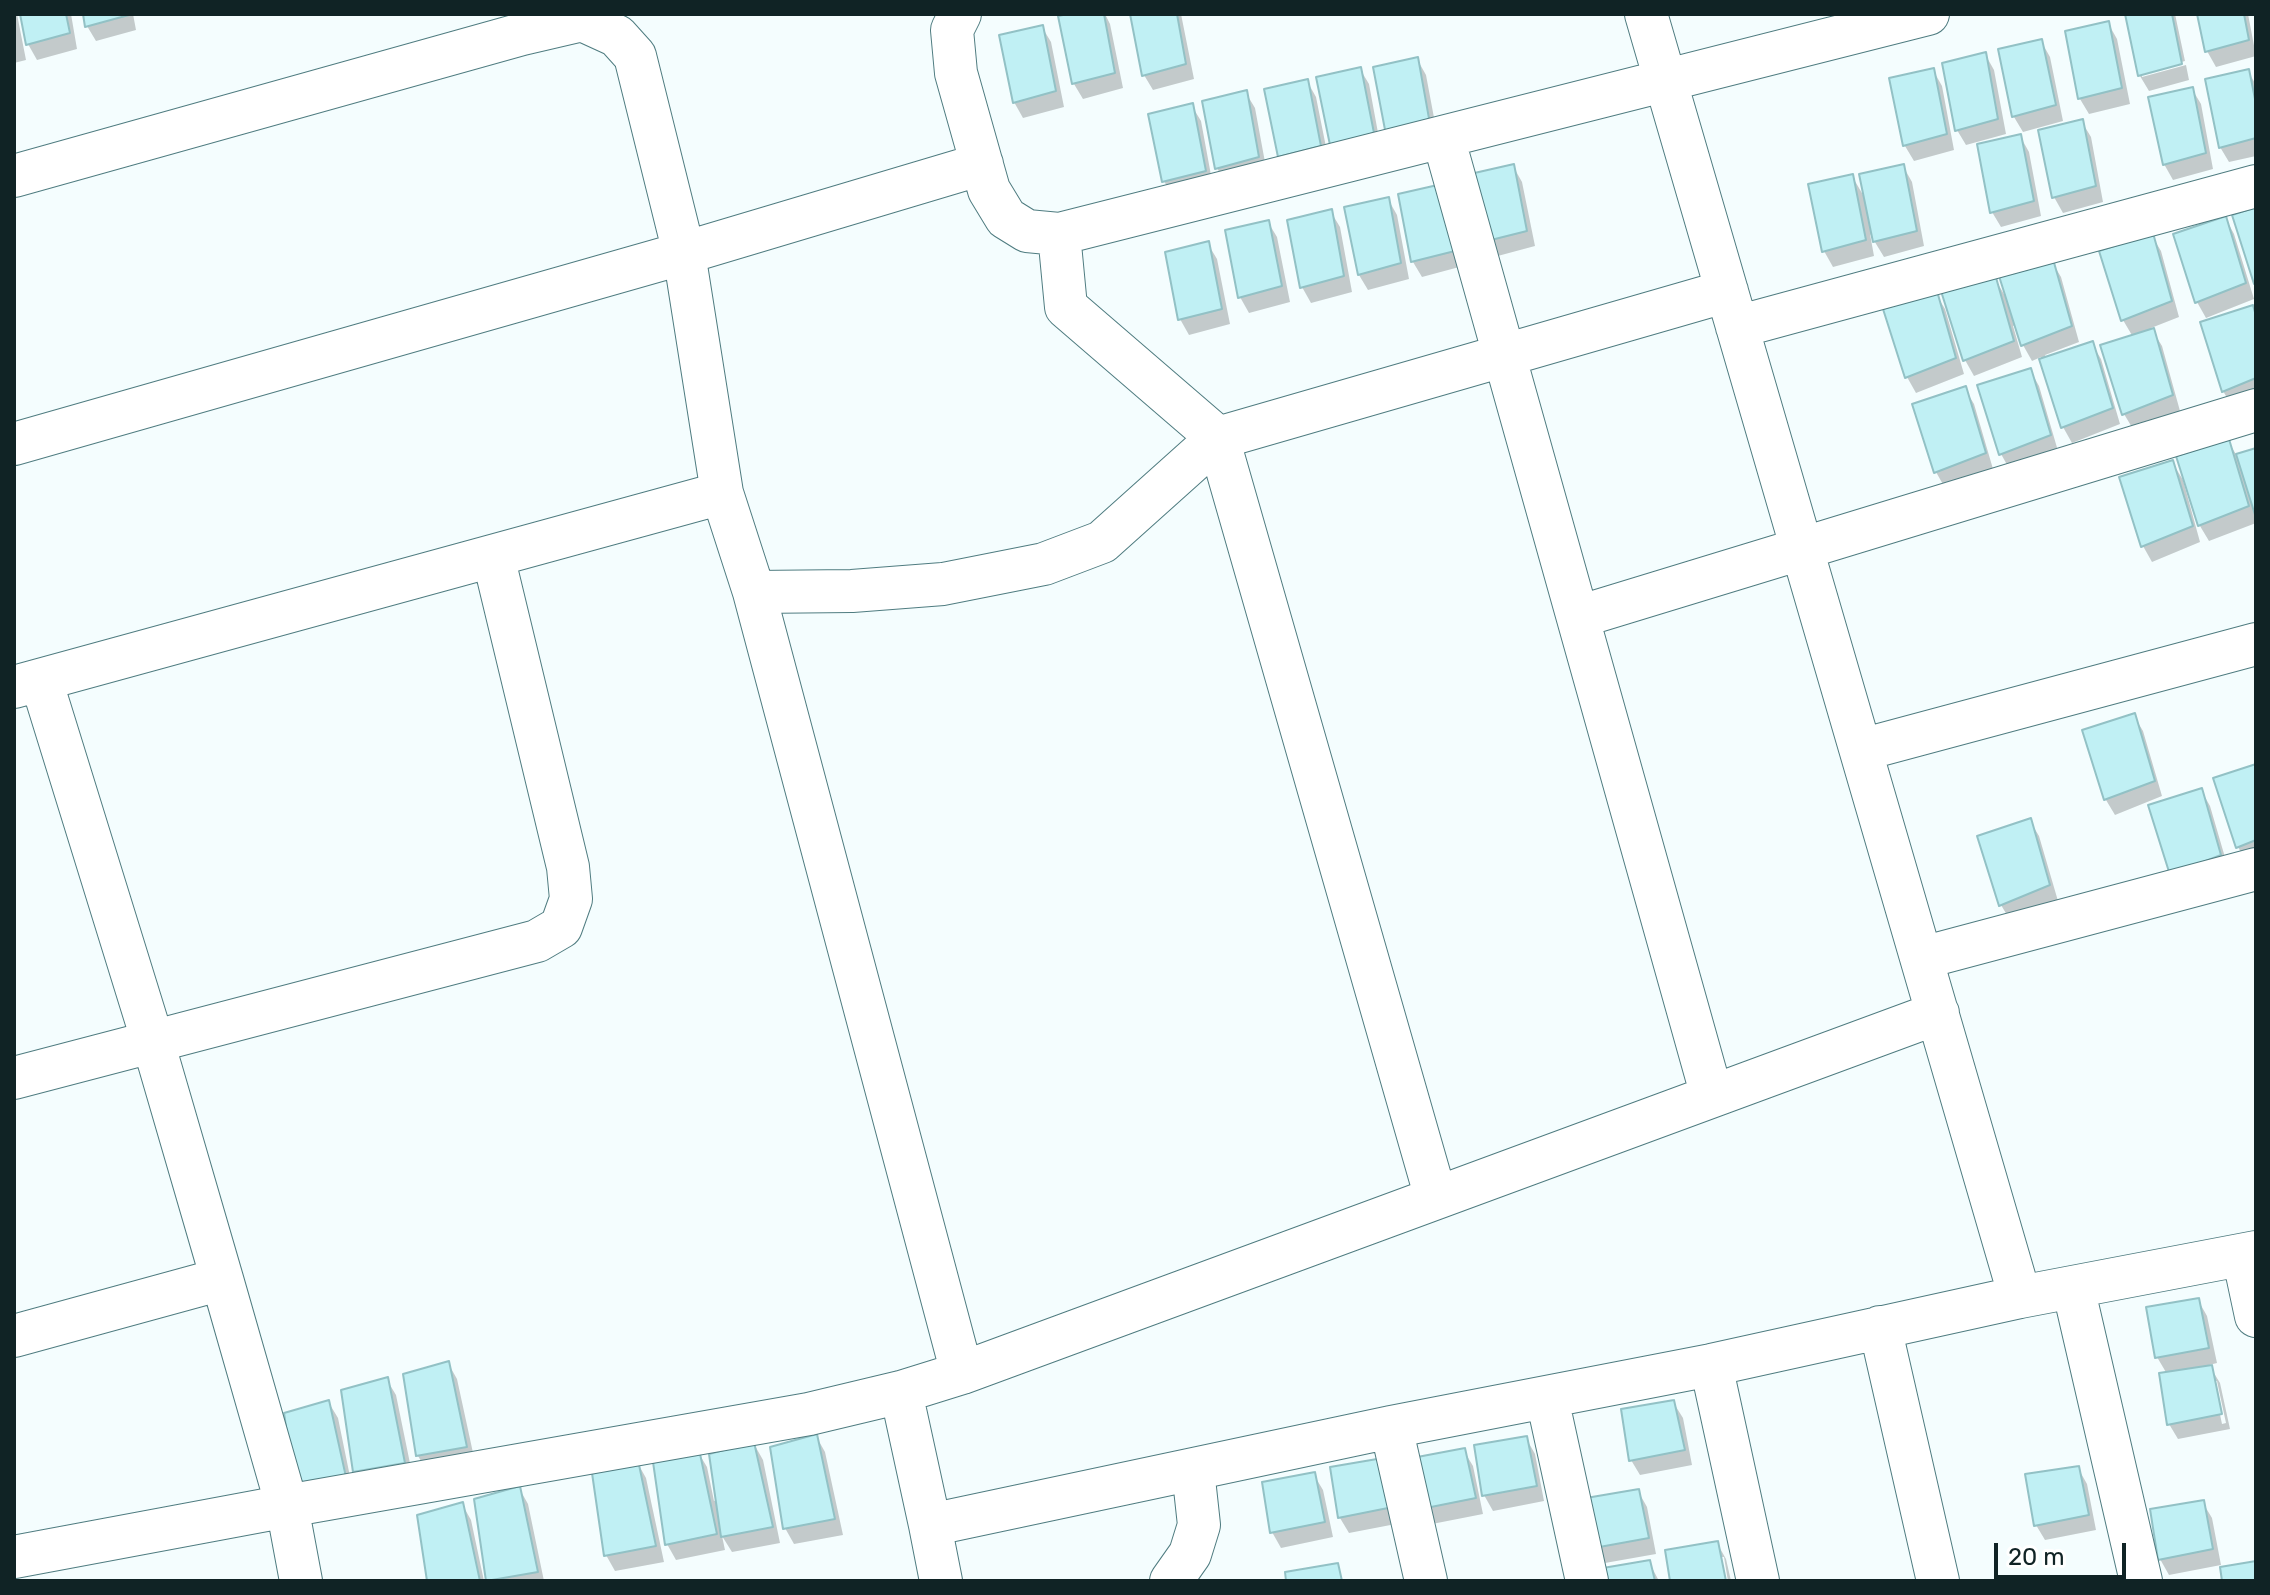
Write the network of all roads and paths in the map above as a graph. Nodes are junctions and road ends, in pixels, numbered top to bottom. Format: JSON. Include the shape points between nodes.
{"nodes":[{"id":1,"x":960,"y":14,"type":"edge"},
{"id":2,"x":1646,"y":14,"type":"edge"},
{"id":3,"x":1928,"y":14,"type":"edge"},
{"id":4,"x":1665,"y":81,"type":"junction"},
{"id":5,"x":1443,"y":137,"type":"junction"},
{"id":6,"x":982,"y":164,"type":"junction"},
{"id":7,"x":14,"y":176,"type":"edge"},
{"id":8,"x":2256,"y":186,"type":"edge"},
{"id":9,"x":1059,"y":234,"type":"junction"},
{"id":10,"x":684,"y":253,"type":"junction"},
{"id":11,"x":1732,"y":309,"type":"junction"},
{"id":12,"x":1505,"y":356,"type":"junction"},
{"id":13,"x":2256,"y":410,"type":"edge"},
{"id":14,"x":1218,"y":438,"type":"junction"},
{"id":15,"x":14,"y":444,"type":"edge"},
{"id":16,"x":722,"y":493,"type":"junction"},
{"id":17,"x":1802,"y":548,"type":"junction"},
{"id":18,"x":493,"y":556,"type":"junction"},
{"id":19,"x":754,"y":592,"type":"junction"},
{"id":20,"x":1578,"y":617,"type":"junction"},
{"id":21,"x":2256,"y":644,"type":"edge"},
{"id":22,"x":28,"y":684,"type":"edge"},
{"id":23,"x":1861,"y":750,"type":"junction"},
{"id":24,"x":2256,"y":869,"type":"edge"},
{"id":25,"x":1922,"y":958,"type":"junction"},
{"id":26,"x":1938,"y":1013,"type":"junction"},
{"id":27,"x":153,"y":1042,"type":"junction"},
{"id":28,"x":14,"y":1078,"type":"edge"},
{"id":29,"x":1712,"y":1096,"type":"junction"},
{"id":30,"x":1436,"y":1198,"type":"junction"},
{"id":31,"x":2250,"y":1254,"type":"edge"},
{"id":32,"x":222,"y":1279,"type":"junction"},
{"id":33,"x":2073,"y":1287,"type":"junction"},
{"id":34,"x":2020,"y":1297,"type":"junction"},
{"id":35,"x":2256,"y":1316,"type":"edge"},
{"id":36,"x":1880,"y":1327,"type":"junction"},
{"id":37,"x":14,"y":1336,"type":"edge"},
{"id":38,"x":1711,"y":1365,"type":"junction"},
{"id":39,"x":962,"y":1373,"type":"junction"},
{"id":40,"x":901,"y":1392,"type":"junction"},
{"id":41,"x":1547,"y":1398,"type":"junction"},
{"id":42,"x":1391,"y":1427,"type":"junction"},
{"id":43,"x":1193,"y":1470,"type":"junction"},
{"id":44,"x":287,"y":1506,"type":"junction"},
{"id":45,"x":930,"y":1525,"type":"junction"},
{"id":46,"x":14,"y":1557,"type":"edge"},
{"id":47,"x":301,"y":1581,"type":"edge"},
{"id":48,"x":941,"y":1581,"type":"edge"},
{"id":49,"x":1171,"y":1581,"type":"edge"},
{"id":50,"x":1426,"y":1581,"type":"edge"},
{"id":51,"x":1587,"y":1581,"type":"edge"},
{"id":52,"x":1758,"y":1581,"type":"edge"},
{"id":53,"x":1938,"y":1581,"type":"edge"},
{"id":54,"x":2141,"y":1581,"type":"edge"}],
"edges":[{"from":1,"to":6,"type":"street","via":[[952,30],[956,73]]},
{"from":2,"to":4,"type":"street"},
{"from":3,"to":4,"type":"street"},
{"from":4,"to":5,"type":"street"},
{"from":4,"to":11,"type":"street"},
{"from":5,"to":9,"type":"street"},
{"from":5,"to":12,"type":"street"},
{"from":6,"to":9,"type":"street","via":[[989,190],[1006,218],[1027,231]]},
{"from":6,"to":10,"type":"street"},
{"from":7,"to":10,"type":"street","via":[[582,20],[617,36],[635,56]]},
{"from":8,"to":11,"type":"street"},
{"from":9,"to":14,"type":"street","via":[[1066,307]]},
{"from":10,"to":15,"type":"street"},
{"from":10,"to":16,"type":"street"},
{"from":11,"to":12,"type":"street"},
{"from":11,"to":17,"type":"street"},
{"from":12,"to":14,"type":"street"},
{"from":12,"to":20,"type":"street"},
{"from":13,"to":17,"type":"street"},
{"from":14,"to":19,"type":"street","via":[[1102,542],[1044,564],[943,584]]},
{"from":14,"to":30,"type":"street"},
{"from":16,"to":18,"type":"street"},
{"from":16,"to":19,"type":"street"},
{"from":17,"to":20,"type":"street"},
{"from":17,"to":23,"type":"street"},
{"from":18,"to":22,"type":"street"},
{"from":18,"to":27,"type":"street","via":[[568,867],[571,899],[561,927],[537,941]]},
{"from":19,"to":39,"type":"street"},
{"from":20,"to":29,"type":"street"},
{"from":21,"to":23,"type":"street"},
{"from":22,"to":27,"type":"street"},
{"from":23,"to":25,"type":"street"},
{"from":24,"to":25,"type":"street"},
{"from":25,"to":26,"type":"street"},
{"from":26,"to":29,"type":"street"},
{"from":26,"to":34,"type":"street"},
{"from":27,"to":28,"type":"street"},
{"from":27,"to":32,"type":"street"},
{"from":29,"to":30,"type":"street"},
{"from":30,"to":39,"type":"street"},
{"from":31,"to":33,"type":"street"},
{"from":31,"to":35,"type":"street"},
{"from":32,"to":37,"type":"street"},
{"from":32,"to":44,"type":"street"},
{"from":33,"to":34,"type":"street"},
{"from":33,"to":54,"type":"street"},
{"from":34,"to":36,"type":"street"},
{"from":36,"to":38,"type":"street"},
{"from":36,"to":53,"type":"street"},
{"from":38,"to":41,"type":"street"},
{"from":38,"to":52,"type":"street"},
{"from":39,"to":40,"type":"street"},
{"from":40,"to":44,"type":"street","via":[[809,1414]]},
{"from":40,"to":45,"type":"street"},
{"from":41,"to":42,"type":"street"},
{"from":41,"to":51,"type":"street"},
{"from":42,"to":43,"type":"street"},
{"from":42,"to":50,"type":"street"},
{"from":43,"to":45,"type":"street"},
{"from":43,"to":49,"type":"street","via":[[1199,1525],[1190,1554]]},
{"from":44,"to":46,"type":"street"},
{"from":44,"to":47,"type":"street"},
{"from":45,"to":48,"type":"street"}]}
